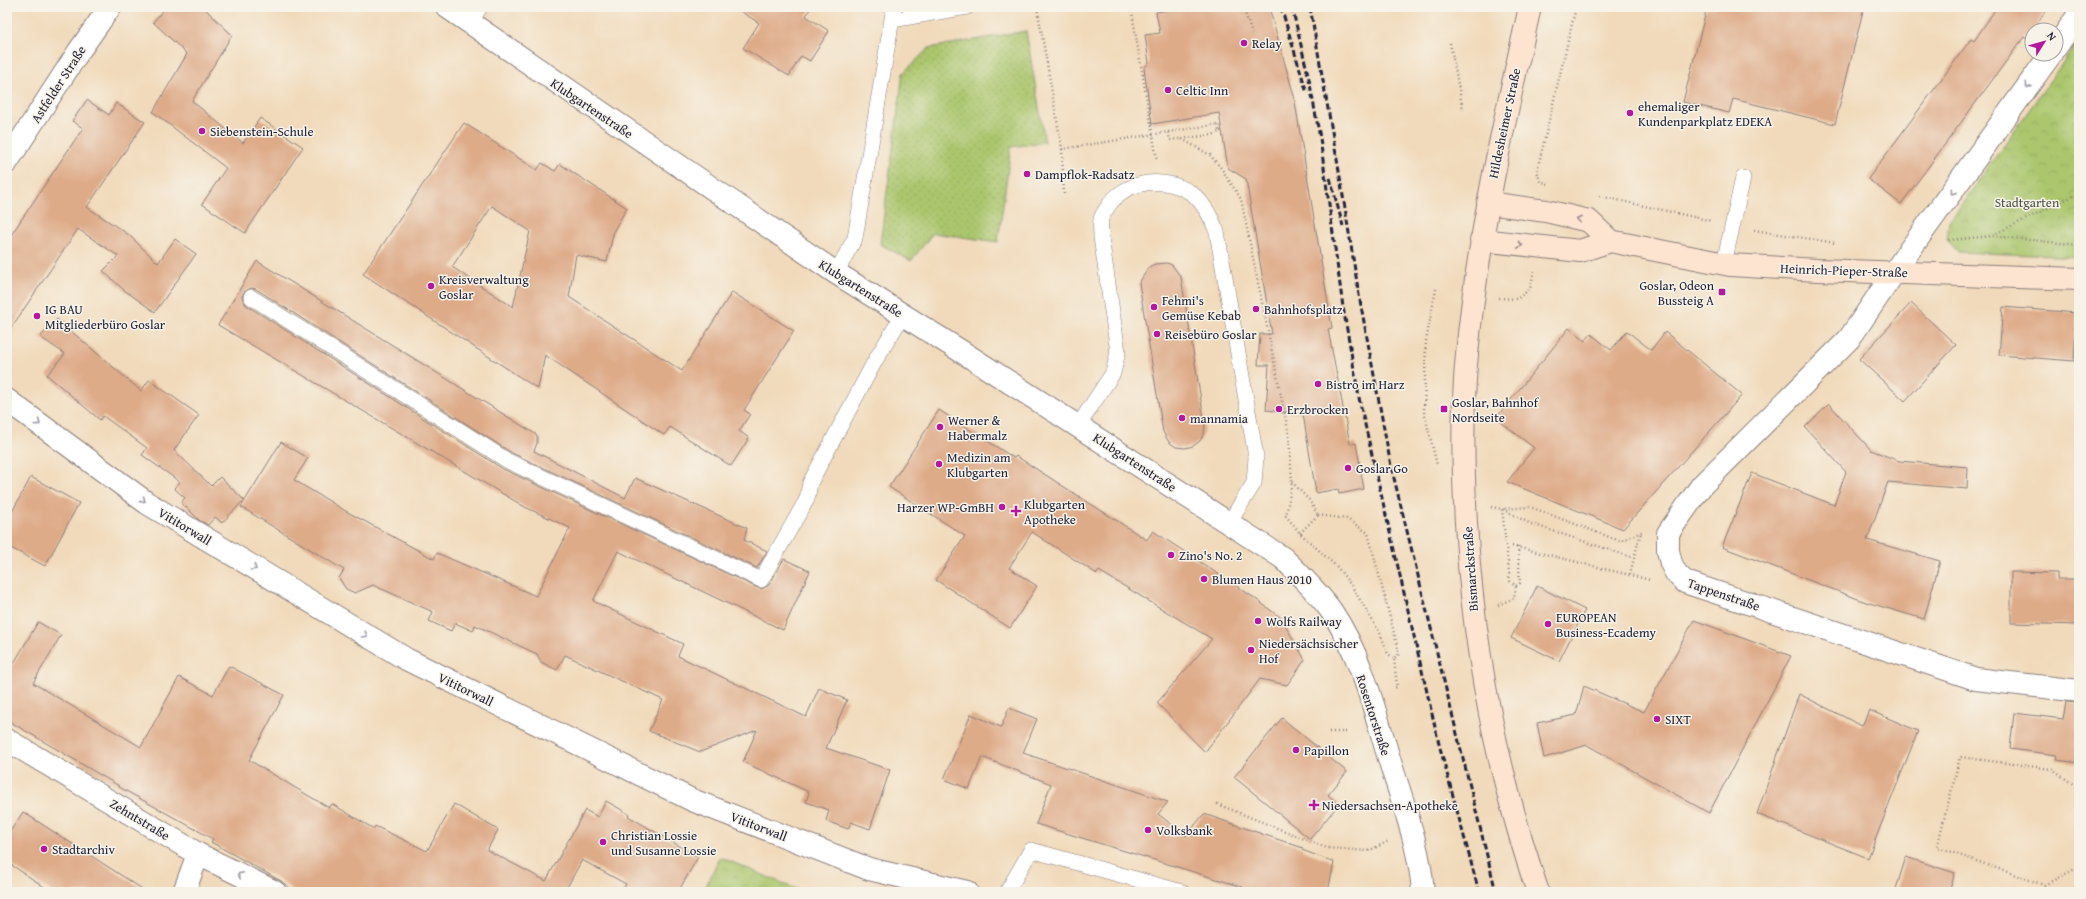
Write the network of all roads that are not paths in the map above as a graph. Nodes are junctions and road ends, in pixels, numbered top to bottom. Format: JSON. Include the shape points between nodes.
{"nodes":[{"id":1,"x":110,"y":7,"type":"edge"},
{"id":2,"x":447,"y":7,"type":"edge"},
{"id":3,"x":967,"y":7,"type":"edge"},
{"id":4,"x":1530,"y":7,"type":"edge"},
{"id":5,"x":893,"y":14,"type":"edge"},
{"id":6,"x":2079,"y":14,"type":"edge"},
{"id":7,"x":475,"y":16,"type":"edge"},
{"id":8,"x":2064,"y":36,"type":"edge"},
{"id":9,"x":2045,"y":62,"type":"edge"},
{"id":10,"x":7,"y":162,"type":"edge"},
{"id":11,"x":1743,"y":178,"type":"dead end"},
{"id":12,"x":1488,"y":203,"type":"junction"},
{"id":13,"x":1481,"y":240,"type":"junction"},
{"id":14,"x":1610,"y":241,"type":"junction"},
{"id":15,"x":1724,"y":263,"type":"junction"},
{"id":16,"x":1896,"y":272,"type":"junction"},
{"id":17,"x":836,"y":273,"type":"junction"},
{"id":18,"x":2079,"y":280,"type":"edge"},
{"id":19,"x":251,"y":297,"type":"dead end"},
{"id":20,"x":903,"y":315,"type":"junction"},
{"id":21,"x":7,"y":400,"type":"edge"},
{"id":22,"x":1078,"y":426,"type":"junction"},
{"id":23,"x":1229,"y":523,"type":"junction"},
{"id":24,"x":1283,"y":558,"type":"joint"},
{"id":25,"x":2079,"y":691,"type":"edge"},
{"id":26,"x":7,"y":740,"type":"edge"},
{"id":27,"x":198,"y":854,"type":"junction"},
{"id":28,"x":184,"y":892,"type":"edge"},
{"id":29,"x":275,"y":892,"type":"edge"},
{"id":30,"x":967,"y":892,"type":"edge"},
{"id":31,"x":1007,"y":892,"type":"edge"},
{"id":32,"x":1182,"y":892,"type":"edge"},
{"id":33,"x":1423,"y":892,"type":"edge"},
{"id":34,"x":1538,"y":892,"type":"edge"}],
"edges":[{"from":1,"to":10,"type":"street","name":"Astfelder Straße"},
{"from":2,"to":7,"type":"street","name":"Klubgartenstraße"},
{"from":3,"to":5,"type":"lane"},
{"from":4,"to":12,"type":"street","name":"Hildesheimer Straße"},
{"from":5,"to":17,"type":"lane","via":[[855,238]]},
{"from":6,"to":8,"type":"street"},
{"from":7,"to":17,"type":"street","name":"Klubgartenstraße"},
{"from":9,"to":16,"type":"street","one_way":true},
{"from":11,"to":15,"type":"lane"},
{"from":12,"to":13,"type":"street","name":"Hildesheimer Straße"},
{"from":14,"to":12,"type":"street","one_way":true,"via":[[1589,221],[1546,211]]},
{"from":13,"to":14,"type":"street","name":"Heinrich-Pieper-Straße","one_way":true,"via":[[1580,251]]},
{"from":13,"to":34,"type":"street","name":"Bismarckstraße","via":[[1466,356],[1464,418],[1465,502],[1472,607],[1488,705],[1507,791]]},
{"from":14,"to":15,"type":"street","name":"Heinrich-Pieper-Straße"},
{"from":15,"to":16,"type":"street","name":"Heinrich-Pieper-Straße","via":[[1818,270]]},
{"from":16,"to":18,"type":"street","name":"Heinrich-Pieper-Straße"},
{"from":16,"to":25,"type":"street","name":"Tappenstraße","via":[[1849,339],[1702,485],[1668,533],[1671,563],[1685,582],[1976,679]]},
{"from":17,"to":20,"type":"street","name":"Klubgartenstraße"},
{"from":19,"to":20,"type":"lane","via":[[508,461],[761,580],[807,500],[810,483],[817,469],[876,359]]},
{"from":20,"to":22,"type":"street","name":"Klubgartenstraße"},
{"from":21,"to":30,"type":"street","name":"Vititorwall","one_way":true,"via":[[147,503],[406,659],[692,800],[869,869]]},
{"from":22,"to":23,"type":"street","name":"Klubgartenstraße"},
{"from":22,"to":23,"type":"lane","via":[[1113,373],[1118,352],[1101,237],[1101,218],[1120,192],[1133,186],[1162,182],[1178,186],[1202,204],[1218,232],[1256,457],[1254,483]]},
{"from":23,"to":24,"type":"street","name":"Klubgartenstraße"},
{"from":24,"to":33,"type":"street","name":"Rosentorstraße","via":[[1311,586],[1332,613],[1351,648],[1370,699],[1411,831]]},
{"from":26,"to":27,"type":"street","name":"Zehntstraße"},
{"from":27,"to":28,"type":"street"},
{"from":29,"to":27,"type":"street","name":"Zehntstraße","one_way":true},
{"from":31,"to":32,"type":"lane","via":[[1030,850]]}]}
